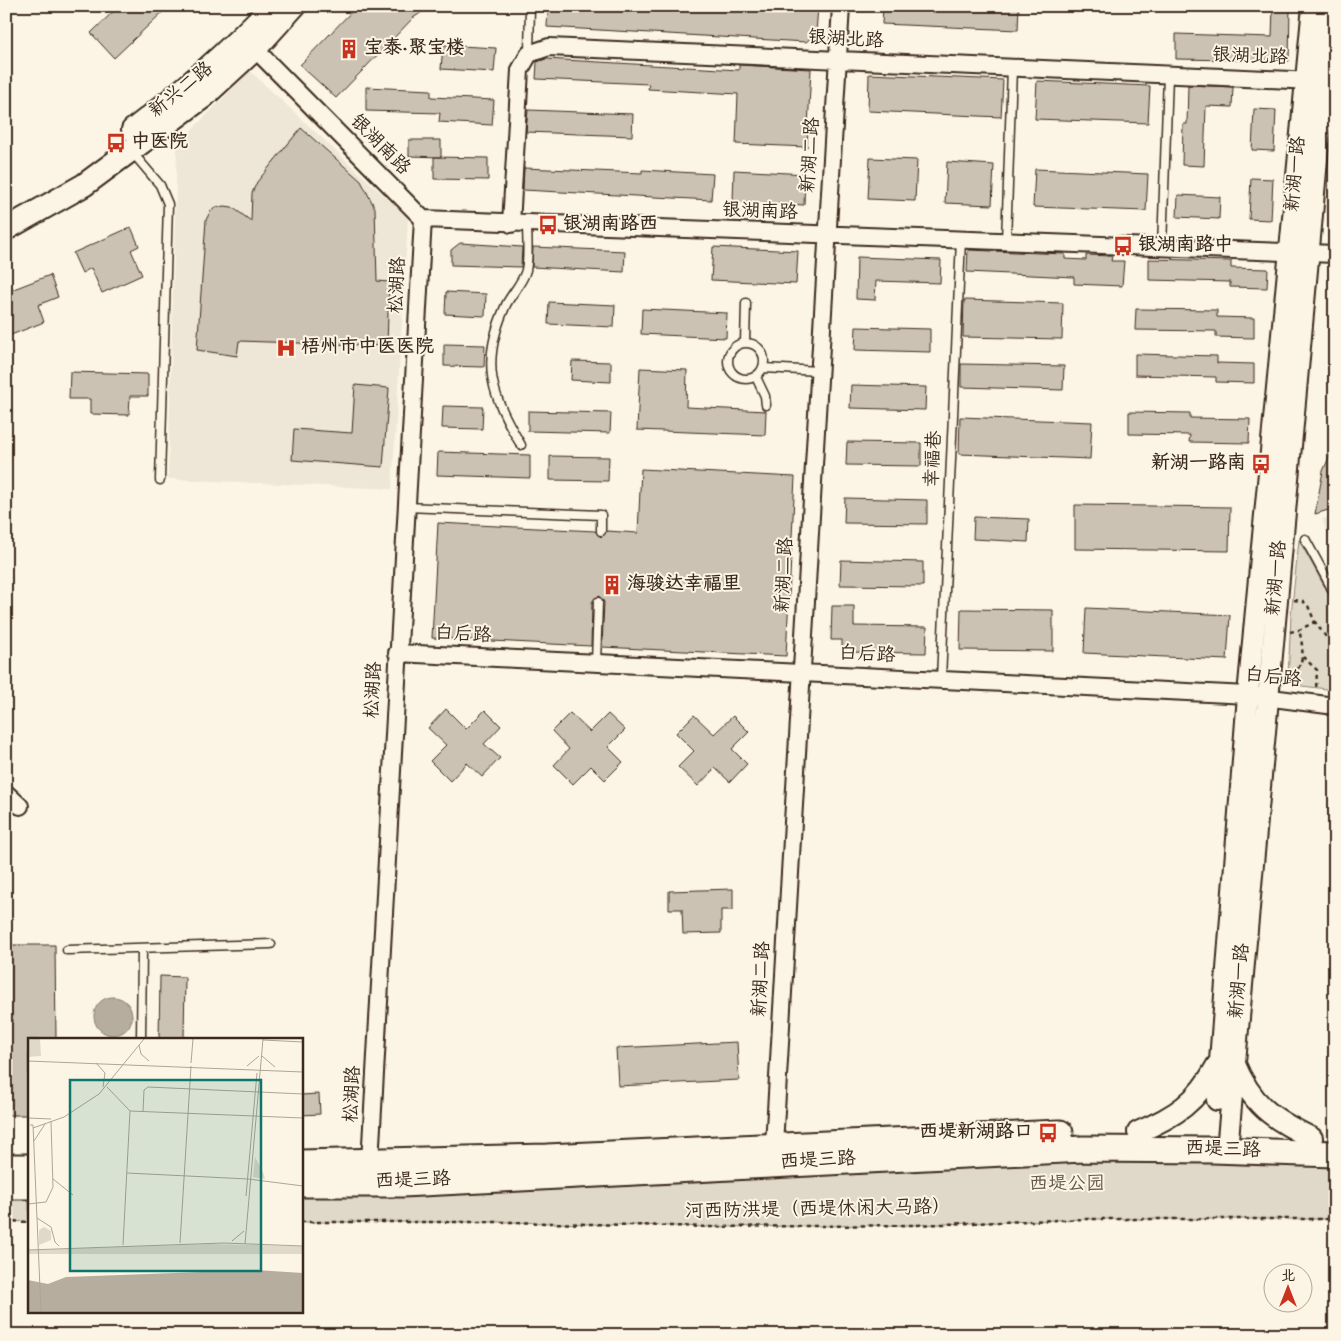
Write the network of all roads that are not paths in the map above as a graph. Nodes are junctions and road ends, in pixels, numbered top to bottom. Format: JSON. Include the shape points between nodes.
{"nodes":[{"id":1,"x":250,"y":6,"type":"edge"},
{"id":2,"x":272,"y":6,"type":"edge"},
{"id":3,"x":294,"y":6,"type":"edge"},
{"id":4,"x":530,"y":6,"type":"edge"},
{"id":5,"x":841,"y":6,"type":"edge"},
{"id":6,"x":1313,"y":6,"type":"edge"},
{"id":7,"x":1331,"y":6,"type":"edge"},
{"id":8,"x":232,"y":48,"type":"junction"},
{"id":9,"x":255,"y":49,"type":"junction"},
{"id":10,"x":529,"y":54,"type":"junction"},
{"id":11,"x":838,"y":60,"type":"junction"},
{"id":12,"x":1012,"y":68,"type":"junction"},
{"id":13,"x":1168,"y":75,"type":"junction"},
{"id":14,"x":1322,"y":81,"type":"edge"},
{"id":15,"x":131,"y":150,"type":"junction"},
{"id":16,"x":6,"y":212,"type":"edge"},
{"id":17,"x":423,"y":220,"type":"junction"},
{"id":18,"x":519,"y":224,"type":"junction"},
{"id":19,"x":6,"y":230,"type":"edge"},
{"id":20,"x":827,"y":235,"type":"junction"},
{"id":21,"x":961,"y":240,"type":"junction"},
{"id":22,"x":1006,"y":242,"type":"junction"},
{"id":23,"x":1162,"y":248,"type":"junction"},
{"id":24,"x":1299,"y":253,"type":"junction"},
{"id":25,"x":1335,"y":254,"type":"edge"},
{"id":26,"x":746,"y":303,"type":"dead end"},
{"id":27,"x":745,"y":343,"type":"junction"},
{"id":28,"x":764,"y":368,"type":"junction"},
{"id":29,"x":819,"y":371,"type":"junction"},
{"id":30,"x":756,"y":377,"type":"junction"},
{"id":31,"x":766,"y":405,"type":"dead end"},
{"id":32,"x":521,"y":444,"type":"dead end"},
{"id":33,"x":160,"y":480,"type":"dead end"},
{"id":34,"x":406,"y":507,"type":"junction"},
{"id":35,"x":600,"y":531,"type":"dead end"},
{"id":36,"x":1305,"y":539,"type":"dead end"},
{"id":37,"x":1335,"y":594,"type":"edge"},
{"id":38,"x":598,"y":602,"type":"dead end"},
{"id":39,"x":397,"y":653,"type":"junction"},
{"id":40,"x":596,"y":663,"type":"junction"},
{"id":41,"x":801,"y":673,"type":"junction"},
{"id":42,"x":941,"y":679,"type":"junction"},
{"id":43,"x":1268,"y":692,"type":"junction"},
{"id":44,"x":1248,"y":695,"type":"junction"},
{"id":45,"x":1335,"y":706,"type":"edge"},
{"id":46,"x":6,"y":793,"type":"edge"},
{"id":47,"x":20,"y":806,"type":"dead end"},
{"id":48,"x":271,"y":944,"type":"dead end"},
{"id":49,"x":142,"y":948,"type":"junction"},
{"id":50,"x":67,"y":950,"type":"dead end"},
{"id":51,"x":141,"y":1038,"type":"edge"},
{"id":52,"x":1227,"y":1062,"type":"junction"},
{"id":53,"x":1138,"y":1132,"type":"junction"},
{"id":54,"x":1323,"y":1138,"type":"edge"},
{"id":55,"x":1220,"y":1142,"type":"junction"},
{"id":56,"x":774,"y":1145,"type":"junction"},
{"id":57,"x":1335,"y":1154,"type":"edge"},
{"id":58,"x":370,"y":1162,"type":"junction"},
{"id":59,"x":302,"y":1163,"type":"edge"},
{"id":60,"x":28,"y":1166,"type":"edge"},
{"id":61,"x":6,"y":1167,"type":"edge"},
{"id":62,"x":302,"y":1184,"type":"edge"},
{"id":63,"x":6,"y":1186,"type":"edge"},
{"id":64,"x":28,"y":1186,"type":"edge"}],
"edges":[{"from":1,"to":8,"type":"main road"},
{"from":2,"to":8,"type":"main road","name":"新兴二路"},
{"from":3,"to":9,"type":"main road","name":"新兴二路"},
{"from":4,"to":10,"type":"lane"},
{"from":5,"to":11,"type":"street","name":"新湖二路"},
{"from":6,"to":14,"type":"street","name":"新湖一路"},
{"from":7,"to":14,"type":"street","name":"新湖一路"},
{"from":8,"to":16,"type":"main road","name":"新兴二路","via":[[192,84],[85,166]]},
{"from":9,"to":15,"type":"main road","name":"新兴二路","via":[[203,97]]},
{"from":9,"to":17,"type":"street","name":"银湖南路"},
{"from":10,"to":11,"type":"street","name":"银湖北路","via":[[549,46]]},
{"from":10,"to":18,"type":"street","via":[[520,70]]},
{"from":11,"to":12,"type":"street","name":"银湖北路"},
{"from":11,"to":20,"type":"street","name":"新湖二路"},
{"from":12,"to":13,"type":"street","name":"银湖北路"},
{"from":12,"to":22,"type":"lane"},
{"from":13,"to":14,"type":"street","name":"银湖北路"},
{"from":13,"to":23,"type":"lane"},
{"from":14,"to":24,"type":"street","name":"新湖一路"},
{"from":15,"to":19,"type":"main road","name":"新兴二路","via":[[84,185]]},
{"from":15,"to":33,"type":"lane","via":[[160,185],[168,204]]},
{"from":17,"to":18,"type":"street","name":"银湖南路"},
{"from":17,"to":34,"type":"street","name":"松湖路"},
{"from":18,"to":20,"type":"street","name":"银湖南路"},
{"from":18,"to":32,"type":"lane","via":[[526,271],[500,319],[491,359],[493,389]]},
{"from":20,"to":21,"type":"street","name":"银湖南路"},
{"from":20,"to":29,"type":"street","name":"新湖二路"},
{"from":21,"to":22,"type":"street","name":"银湖南路"},
{"from":21,"to":42,"type":"lane","name":"幸福巷"},
{"from":22,"to":23,"type":"street","name":"银湖南路"},
{"from":23,"to":24,"type":"street","name":"银湖南路"},
{"from":24,"to":25,"type":"street","name":"银湖南路"},
{"from":24,"to":43,"type":"street","name":"新湖一路"},
{"from":24,"to":44,"type":"street","name":"新湖一路"},
{"from":26,"to":27,"type":"lane"},
{"from":27,"to":28,"type":"lane","via":[[761,350]]},
{"from":27,"to":30,"type":"lane","via":[[734,347],[728,364],[738,378]]},
{"from":28,"to":29,"type":"lane"},
{"from":28,"to":30,"type":"lane"},
{"from":29,"to":41,"type":"street","name":"新湖二路"},
{"from":30,"to":31,"type":"lane"},
{"from":34,"to":35,"type":"lane","via":[[601,515]]},
{"from":34,"to":39,"type":"street","name":"松湖路"},
{"from":36,"to":37,"type":"lane"},
{"from":38,"to":40,"type":"lane"},
{"from":39,"to":40,"type":"street","name":"白后路"},
{"from":39,"to":58,"type":"street","name":"松湖路"},
{"from":40,"to":41,"type":"street","name":"白后路"},
{"from":41,"to":42,"type":"street","name":"白后路"},
{"from":41,"to":56,"type":"street","name":"新湖二路"},
{"from":42,"to":44,"type":"street","name":"白后路"},
{"from":43,"to":44,"type":"street","name":"白后路"},
{"from":43,"to":45,"type":"street","name":"白后路"},
{"from":43,"to":52,"type":"street","name":"新湖一路"},
{"from":44,"to":52,"type":"street","name":"新湖一路"},
{"from":46,"to":47,"type":"street"},
{"from":48,"to":49,"type":"lane"},
{"from":49,"to":50,"type":"lane"},
{"from":49,"to":51,"type":"lane"},
{"from":52,"to":53,"type":"street","via":[[1194,1100],[1174,1115]]},
{"from":52,"to":54,"type":"street","via":[[1270,1115]]},
{"from":52,"to":55,"type":"street","name":"新湖一路"},
{"from":53,"to":55,"type":"main road","name":"西堤三路"},
{"from":53,"to":56,"type":"main road","name":"西堤三路","via":[[992,1134]]},
{"from":54,"to":55,"type":"main road","name":"西堤三路"},
{"from":55,"to":57,"type":"main road","name":"西堤三路"},
{"from":55,"to":62,"type":"main road","name":"西堤三路","via":[[402,1184]]},
{"from":56,"to":58,"type":"main road","name":"西堤三路"},
{"from":58,"to":59,"type":"main road","name":"西堤三路"},
{"from":60,"to":61,"type":"main road"},
{"from":63,"to":64,"type":"main road"}]}
